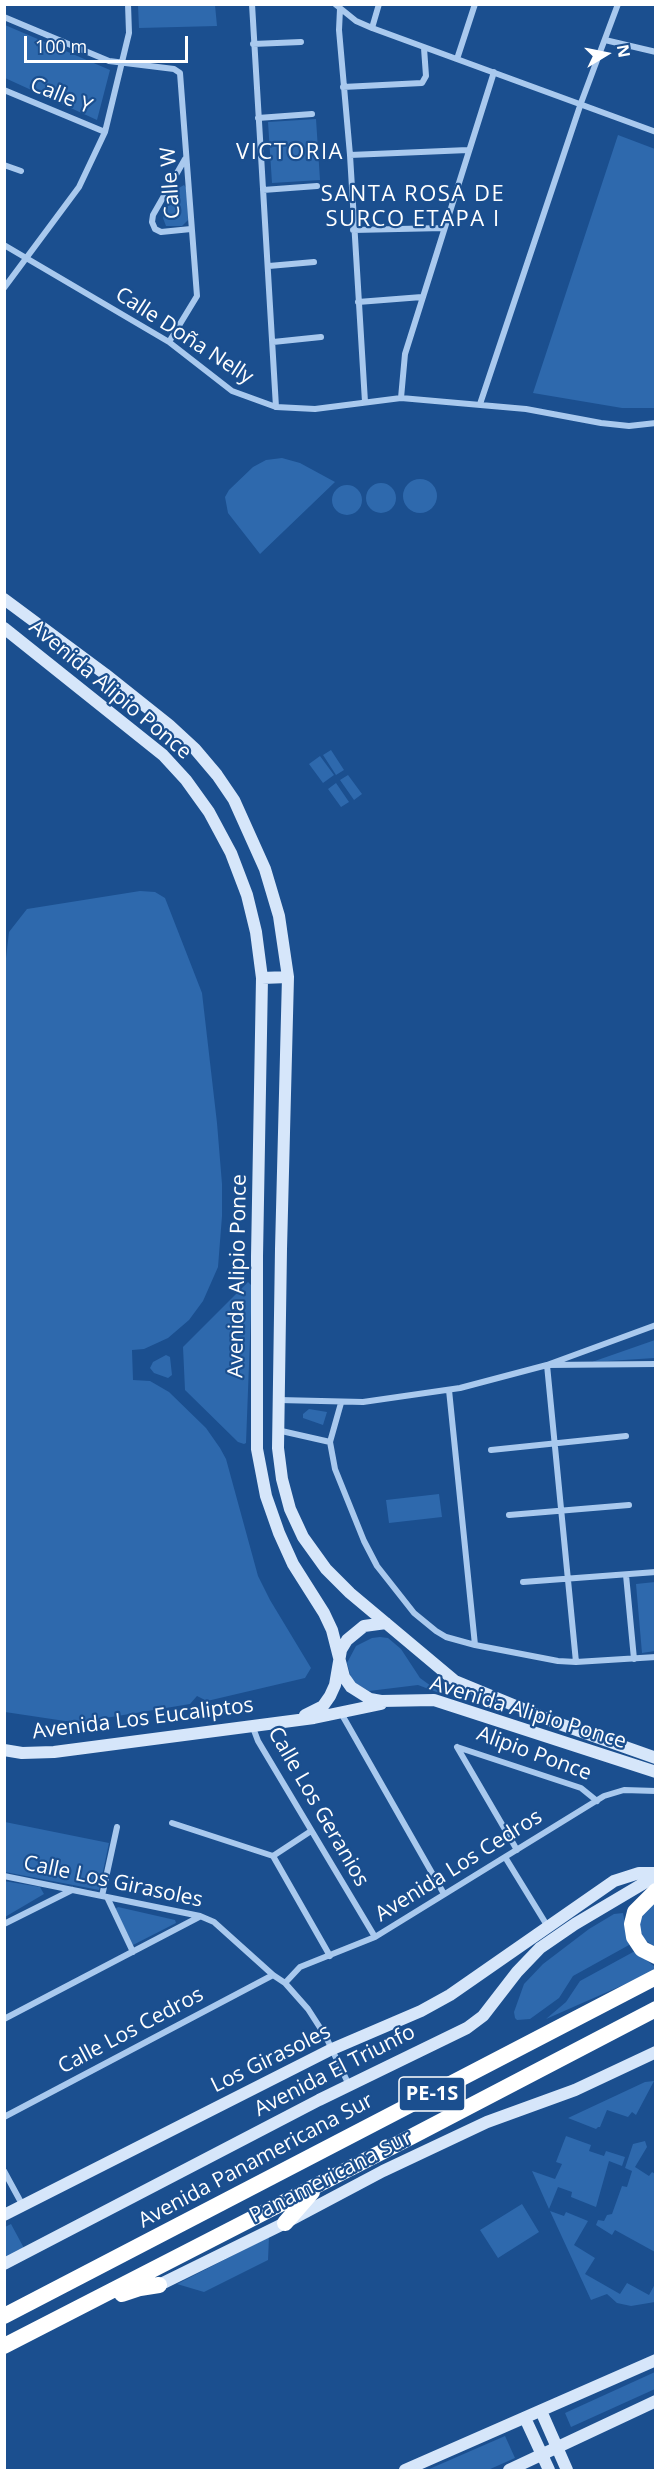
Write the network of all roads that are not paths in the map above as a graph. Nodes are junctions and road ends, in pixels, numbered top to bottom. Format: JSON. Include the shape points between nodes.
{"nodes":[{"id":1,"x":128,"y":4,"type":"edge"},
{"id":2,"x":252,"y":4,"type":"edge"},
{"id":3,"x":380,"y":4,"type":"edge"},
{"id":4,"x":475,"y":4,"type":"edge"},
{"id":5,"x":618,"y":4,"type":"edge"},
{"id":6,"x":338,"y":7,"type":"edge"},
{"id":7,"x":4,"y":17,"type":"edge"},
{"id":8,"x":372,"y":28,"type":"junction"},
{"id":9,"x":605,"y":40,"type":"junction"},
{"id":10,"x":301,"y":42,"type":"dead end"},
{"id":11,"x":253,"y":44,"type":"junction"},
{"id":12,"x":424,"y":48,"type":"junction"},
{"id":13,"x":656,"y":52,"type":"edge"},
{"id":14,"x":457,"y":59,"type":"junction"},
{"id":15,"x":123,"y":64,"type":"junction"},
{"id":16,"x":494,"y":72,"type":"junction"},
{"id":17,"x":343,"y":87,"type":"junction"},
{"id":18,"x":4,"y":90,"type":"edge"},
{"id":19,"x":581,"y":103,"type":"junction"},
{"id":20,"x":312,"y":114,"type":"dead end"},
{"id":21,"x":258,"y":118,"type":"junction"},
{"id":22,"x":105,"y":132,"type":"junction"},
{"id":23,"x":656,"y":132,"type":"edge"},
{"id":24,"x":468,"y":150,"type":"junction"},
{"id":25,"x":350,"y":155,"type":"junction"},
{"id":26,"x":186,"y":158,"type":"junction"},
{"id":27,"x":4,"y":165,"type":"edge"},
{"id":28,"x":21,"y":171,"type":"dead end"},
{"id":29,"x":317,"y":186,"type":"dead end"},
{"id":30,"x":263,"y":190,"type":"junction"},
{"id":31,"x":444,"y":228,"type":"junction"},
{"id":32,"x":191,"y":230,"type":"junction"},
{"id":33,"x":353,"y":230,"type":"junction"},
{"id":34,"x":4,"y":245,"type":"edge"},
{"id":35,"x":25,"y":258,"type":"junction"},
{"id":36,"x":314,"y":262,"type":"dead end"},
{"id":37,"x":269,"y":266,"type":"junction"},
{"id":38,"x":4,"y":288,"type":"edge"},
{"id":39,"x":422,"y":297,"type":"junction"},
{"id":40,"x":358,"y":302,"type":"junction"},
{"id":41,"x":321,"y":337,"type":"dead end"},
{"id":42,"x":169,"y":342,"type":"junction"},
{"id":43,"x":273,"y":342,"type":"junction"},
{"id":44,"x":401,"y":398,"type":"junction"},
{"id":45,"x":365,"y":402,"type":"junction"},
{"id":46,"x":480,"y":404,"type":"junction"},
{"id":47,"x":276,"y":407,"type":"junction"},
{"id":48,"x":656,"y":423,"type":"edge"},
{"id":49,"x":4,"y":599,"type":"edge"},
{"id":50,"x":4,"y":628,"type":"edge"},
{"id":51,"x":288,"y":977,"type":"junction"},
{"id":52,"x":262,"y":978,"type":"junction"},
{"id":53,"x":656,"y":1325,"type":"edge"},
{"id":54,"x":656,"y":1364,"type":"edge"},
{"id":55,"x":547,"y":1365,"type":"junction"},
{"id":56,"x":449,"y":1390,"type":"junction"},
{"id":57,"x":279,"y":1400,"type":"junction"},
{"id":58,"x":341,"y":1403,"type":"junction"},
{"id":59,"x":277,"y":1430,"type":"junction"},
{"id":60,"x":626,"y":1436,"type":"dead end"},
{"id":61,"x":330,"y":1442,"type":"junction"},
{"id":62,"x":555,"y":1443,"type":"junction"},
{"id":63,"x":492,"y":1450,"type":"dead end"},
{"id":64,"x":629,"y":1505,"type":"dead end"},
{"id":65,"x":561,"y":1511,"type":"junction"},
{"id":66,"x":509,"y":1515,"type":"dead end"},
{"id":67,"x":656,"y":1572,"type":"edge"},
{"id":68,"x":627,"y":1575,"type":"junction"},
{"id":69,"x":568,"y":1580,"type":"junction"},
{"id":70,"x":523,"y":1582,"type":"dead end"},
{"id":71,"x":386,"y":1623,"type":"junction"},
{"id":72,"x":475,"y":1645,"type":"junction"},
{"id":73,"x":656,"y":1657,"type":"edge"},
{"id":74,"x":634,"y":1659,"type":"junction"},
{"id":75,"x":338,"y":1660,"type":"junction"},
{"id":76,"x":576,"y":1662,"type":"junction"},
{"id":77,"x":394,"y":1700,"type":"junction"},
{"id":78,"x":341,"y":1713,"type":"junction"},
{"id":79,"x":287,"y":1720,"type":"junction"},
{"id":80,"x":252,"y":1725,"type":"junction"},
{"id":81,"x":4,"y":1750,"type":"edge"},
{"id":82,"x":656,"y":1756,"type":"edge"},
{"id":83,"x":656,"y":1773,"type":"edge"},
{"id":84,"x":656,"y":1791,"type":"edge"},
{"id":85,"x":597,"y":1801,"type":"junction"},
{"id":86,"x":172,"y":1823,"type":"dead end"},
{"id":87,"x":117,"y":1827,"type":"dead end"},
{"id":88,"x":311,"y":1831,"type":"junction"},
{"id":89,"x":518,"y":1850,"type":"junction"},
{"id":90,"x":273,"y":1856,"type":"junction"},
{"id":91,"x":506,"y":1857,"type":"junction"},
{"id":92,"x":656,"y":1874,"type":"edge"},
{"id":93,"x":4,"y":1876,"type":"edge"},
{"id":94,"x":73,"y":1889,"type":"junction"},
{"id":95,"x":656,"y":1890,"type":"edge"},
{"id":96,"x":444,"y":1894,"type":"junction"},
{"id":97,"x":105,"y":1897,"type":"junction"},
{"id":98,"x":200,"y":1916,"type":"junction"},
{"id":99,"x":4,"y":1924,"type":"edge"},
{"id":100,"x":548,"y":1927,"type":"junction"},
{"id":101,"x":375,"y":1937,"type":"junction"},
{"id":102,"x":133,"y":1952,"type":"junction"},
{"id":103,"x":330,"y":1956,"type":"junction"},
{"id":104,"x":656,"y":1956,"type":"edge"},
{"id":105,"x":273,"y":1975,"type":"junction"},
{"id":106,"x":656,"y":1977,"type":"edge"},
{"id":107,"x":285,"y":1983,"type":"junction"},
{"id":108,"x":656,"y":2009,"type":"edge"},
{"id":109,"x":4,"y":2019,"type":"edge"},
{"id":110,"x":330,"y":2050,"type":"junction"},
{"id":111,"x":656,"y":2052,"type":"edge"},
{"id":112,"x":349,"y":2085,"type":"junction"},
{"id":113,"x":4,"y":2117,"type":"edge"},
{"id":114,"x":4,"y":2171,"type":"edge"},
{"id":115,"x":317,"y":2185,"type":"junction"},
{"id":116,"x":23,"y":2206,"type":"junction"},
{"id":117,"x":4,"y":2215,"type":"edge"},
{"id":118,"x":285,"y":2223,"type":"junction"},
{"id":119,"x":4,"y":2264,"type":"edge"},
{"id":120,"x":159,"y":2285,"type":"joint"},
{"id":121,"x":4,"y":2316,"type":"edge"},
{"id":122,"x":65,"y":2316,"type":"junction"},
{"id":123,"x":4,"y":2346,"type":"edge"},
{"id":124,"x":656,"y":2360,"type":"edge"},
{"id":125,"x":656,"y":2401,"type":"edge"},
{"id":126,"x":541,"y":2411,"type":"junction"},
{"id":127,"x":525,"y":2418,"type":"junction"},
{"id":128,"x":557,"y":2448,"type":"junction"},
{"id":129,"x":542,"y":2455,"type":"junction"},
{"id":130,"x":405,"y":2470,"type":"edge"},
{"id":131,"x":509,"y":2470,"type":"edge"},
{"id":132,"x":549,"y":2470,"type":"edge"},
{"id":133,"x":567,"y":2470,"type":"edge"}],
"edges":[{"from":1,"to":15,"type":"street","via":[[129,33]]},
{"from":2,"to":11,"type":"street"},
{"from":3,"to":8,"type":"street"},
{"from":4,"to":14,"type":"street"},
{"from":5,"to":9,"type":"street"},
{"from":6,"to":8,"type":"street"},
{"from":6,"to":17,"type":"street"},
{"from":7,"to":15,"type":"street"},
{"from":8,"to":12,"type":"street"},
{"from":9,"to":13,"type":"street"},
{"from":9,"to":19,"type":"street"},
{"from":10,"to":11,"type":"street"},
{"from":11,"to":21,"type":"street"},
{"from":12,"to":14,"type":"street"},
{"from":12,"to":17,"type":"street","via":[[426,76],[422,83]]},
{"from":14,"to":16,"type":"street"},
{"from":15,"to":22,"type":"street"},
{"from":15,"to":26,"type":"street","name":"Calle W","via":[[174,69],[180,73]]},
{"from":16,"to":19,"type":"street"},
{"from":16,"to":24,"type":"street"},
{"from":17,"to":25,"type":"street"},
{"from":18,"to":22,"type":"street","name":"Calle Y"},
{"from":19,"to":23,"type":"street"},
{"from":19,"to":46,"type":"street"},
{"from":20,"to":21,"type":"street"},
{"from":21,"to":30,"type":"street"},
{"from":22,"to":35,"type":"street","via":[[80,187]]},
{"from":24,"to":25,"type":"street"},
{"from":24,"to":31,"type":"street"},
{"from":25,"to":33,"type":"street"},
{"from":26,"to":32,"type":"street","name":"Calle W"},
{"from":26,"to":32,"type":"street","via":[[153,215],[153,222],[161,232]]},
{"from":27,"to":28,"type":"street"},
{"from":29,"to":30,"type":"street"},
{"from":30,"to":37,"type":"street"},
{"from":31,"to":33,"type":"street"},
{"from":31,"to":39,"type":"street"},
{"from":32,"to":42,"type":"street","name":"Calle W","via":[[197,296]]},
{"from":33,"to":40,"type":"street"},
{"from":34,"to":35,"type":"street","name":"Calle Doña Nelly"},
{"from":35,"to":38,"type":"street"},
{"from":35,"to":42,"type":"street","name":"Calle Doña Nelly"},
{"from":36,"to":37,"type":"street"},
{"from":37,"to":43,"type":"street"},
{"from":39,"to":40,"type":"street"},
{"from":39,"to":44,"type":"street","via":[[405,354]]},
{"from":40,"to":45,"type":"street"},
{"from":41,"to":43,"type":"street"},
{"from":42,"to":47,"type":"street","name":"Calle Doña Nelly","via":[[232,391]]},
{"from":43,"to":47,"type":"street"},
{"from":44,"to":45,"type":"street","name":"Calle Doña Nelly"},
{"from":44,"to":46,"type":"street","name":"Calle Doña Nelly"},
{"from":45,"to":47,"type":"street","name":"Calle Doña Nelly","via":[[315,409]]},
{"from":46,"to":48,"type":"street","name":"Calle Doña Nelly","via":[[601,423]]},
{"from":49,"to":51,"type":"main road","name":"Avenida Alipio Ponce","via":[[169,725],[217,775],[234,800],[265,869],[279,916]]},
{"from":50,"to":52,"type":"main road","name":"Avenida Alipio Ponce","via":[[163,755],[186,780],[231,853],[247,895]]},
{"from":51,"to":52,"type":"main road"},
{"from":51,"to":57,"type":"main road","name":"Avenida Alipio Ponce"},
{"from":52,"to":75,"type":"main road","name":"Avenida Alipio Ponce","via":[[257,1449],[279,1533],[332,1630]]},
{"from":53,"to":55,"type":"street"},
{"from":54,"to":55,"type":"street"},
{"from":55,"to":56,"type":"street"},
{"from":55,"to":62,"type":"street"},
{"from":56,"to":58,"type":"street"},
{"from":56,"to":72,"type":"street"},
{"from":57,"to":58,"type":"street"},
{"from":57,"to":59,"type":"main road","name":"Avenida Alipio Ponce"},
{"from":58,"to":61,"type":"street"},
{"from":59,"to":61,"type":"street"},
{"from":59,"to":71,"type":"main road","name":"Avenida Alipio Ponce","via":[[282,1479],[303,1537],[326,1569]]},
{"from":60,"to":62,"type":"street"},
{"from":61,"to":72,"type":"street","via":[[335,1469],[377,1566],[414,1613],[446,1637]]},
{"from":62,"to":63,"type":"street"},
{"from":62,"to":65,"type":"street"},
{"from":64,"to":65,"type":"street"},
{"from":65,"to":66,"type":"street"},
{"from":65,"to":69,"type":"street"},
{"from":67,"to":68,"type":"street"},
{"from":68,"to":69,"type":"street"},
{"from":68,"to":74,"type":"street"},
{"from":69,"to":70,"type":"street"},
{"from":69,"to":76,"type":"street"},
{"from":71,"to":75,"type":"main road","via":[[364,1626],[355,1632]]},
{"from":71,"to":82,"type":"main road","name":"Avenida Alipio Ponce","via":[[455,1680],[557,1723]]},
{"from":72,"to":76,"type":"street"},
{"from":73,"to":74,"type":"street"},
{"from":74,"to":76,"type":"street"},
{"from":75,"to":77,"type":"main road","name":"Avenida Alipio Ponce","via":[[344,1677],[361,1695]]},
{"from":75,"to":79,"type":"main road","name":"Avenida Los Eucaliptos","via":[[335,1685],[323,1706]]},
{"from":77,"to":78,"type":"main road","name":"Avenida Los Eucaliptos"},
{"from":77,"to":83,"type":"main road","name":"Avenida Alipio Ponce","via":[[434,1701]]},
{"from":78,"to":79,"type":"main road","name":"Avenida Los Eucaliptos"},
{"from":78,"to":96,"type":"street"},
{"from":79,"to":80,"type":"main road","name":"Avenida Los Eucaliptos"},
{"from":80,"to":81,"type":"main road","name":"Avenida Los Eucaliptos","via":[[54,1752]]},
{"from":80,"to":88,"type":"street","name":"Calle Los Geranios"},
{"from":84,"to":85,"type":"street","name":"Avenida Los Cedros","via":[[624,1790]]},
{"from":85,"to":89,"type":"street","name":"Avenida Los Cedros"},
{"from":85,"to":89,"type":"street","name":"Alipio Ponce","via":[[581,1788],[457,1747]]},
{"from":86,"to":90,"type":"street"},
{"from":87,"to":97,"type":"street"},
{"from":88,"to":90,"type":"street"},
{"from":88,"to":101,"type":"street","name":"Calle Los Geranios"},
{"from":89,"to":91,"type":"street","name":"Avenida Los Cedros"},
{"from":90,"to":103,"type":"street"},
{"from":91,"to":96,"type":"street","name":"Avenida Los Cedros"},
{"from":91,"to":100,"type":"street"},
{"from":92,"to":100,"type":"main road","via":[[639,1873],[615,1881]]},
{"from":92,"to":112,"type":"main road","name":"Avenida El Triunfo","via":[[540,1948],[483,2016],[467,2028]]},
{"from":93,"to":94,"type":"street","name":"Calle Los Girasoles"},
{"from":94,"to":97,"type":"street","name":"Calle Los Girasoles"},
{"from":94,"to":99,"type":"street"},
{"from":95,"to":104,"type":"highway","via":[[634,1912],[632,1924],[642,1949]]},
{"from":96,"to":101,"type":"street","name":"Avenida Los Cedros"},
{"from":97,"to":98,"type":"street","name":"Calle Los Girasoles"},
{"from":97,"to":102,"type":"street"},
{"from":98,"to":102,"type":"street"},
{"from":98,"to":105,"type":"street","name":"Calle Los Girasoles","via":[[214,1922]]},
{"from":100,"to":110,"type":"main road","name":"Los Girasoles","via":[[450,1995]]},
{"from":101,"to":103,"type":"street","name":"Avenida Los Cedros"},
{"from":102,"to":109,"type":"street"},
{"from":103,"to":107,"type":"street","name":"Avenida Los Cedros","via":[[300,1967]]},
{"from":105,"to":107,"type":"street","name":"Calle Los Girasoles"},
{"from":105,"to":113,"type":"street","name":"Calle Los Cedros"},
{"from":106,"to":121,"type":"highway","name":"Avenida Panamericana Sur","number":"PE-1S"},
{"from":107,"to":110,"type":"street","name":"Calle Los Girasoles","via":[[308,2009]]},
{"from":108,"to":115,"type":"highway","number":"PE-1S"},
{"from":110,"to":112,"type":"street","name":"Calle Los Girasoles"},
{"from":110,"to":116,"type":"main road","name":"Los Girasoles"},
{"from":111,"to":118,"type":"main road","name":"Panamericana Sur","via":[[574,2090],[487,2122]]},
{"from":112,"to":119,"type":"main road","name":"Avenida El Triunfo"},
{"from":114,"to":116,"type":"street"},
{"from":115,"to":118,"type":"highway"},
{"from":115,"to":122,"type":"highway","number":"PE-1S"},
{"from":116,"to":117,"type":"main road","name":"Los Girasoles"},
{"from":118,"to":120,"type":"main road","name":"Panamericana Sur"},
{"from":120,"to":122,"type":"highway","via":[[140,2288]]},
{"from":122,"to":123,"type":"highway","number":"PE-1S"},
{"from":124,"to":126,"type":"main road"},
{"from":125,"to":128,"type":"main road"},
{"from":126,"to":127,"type":"main road"},
{"from":126,"to":128,"type":"main road"},
{"from":127,"to":129,"type":"main road"},
{"from":127,"to":130,"type":"main road"},
{"from":128,"to":129,"type":"main road"},
{"from":128,"to":133,"type":"main road"},
{"from":129,"to":131,"type":"main road"},
{"from":129,"to":132,"type":"main road"}]}
